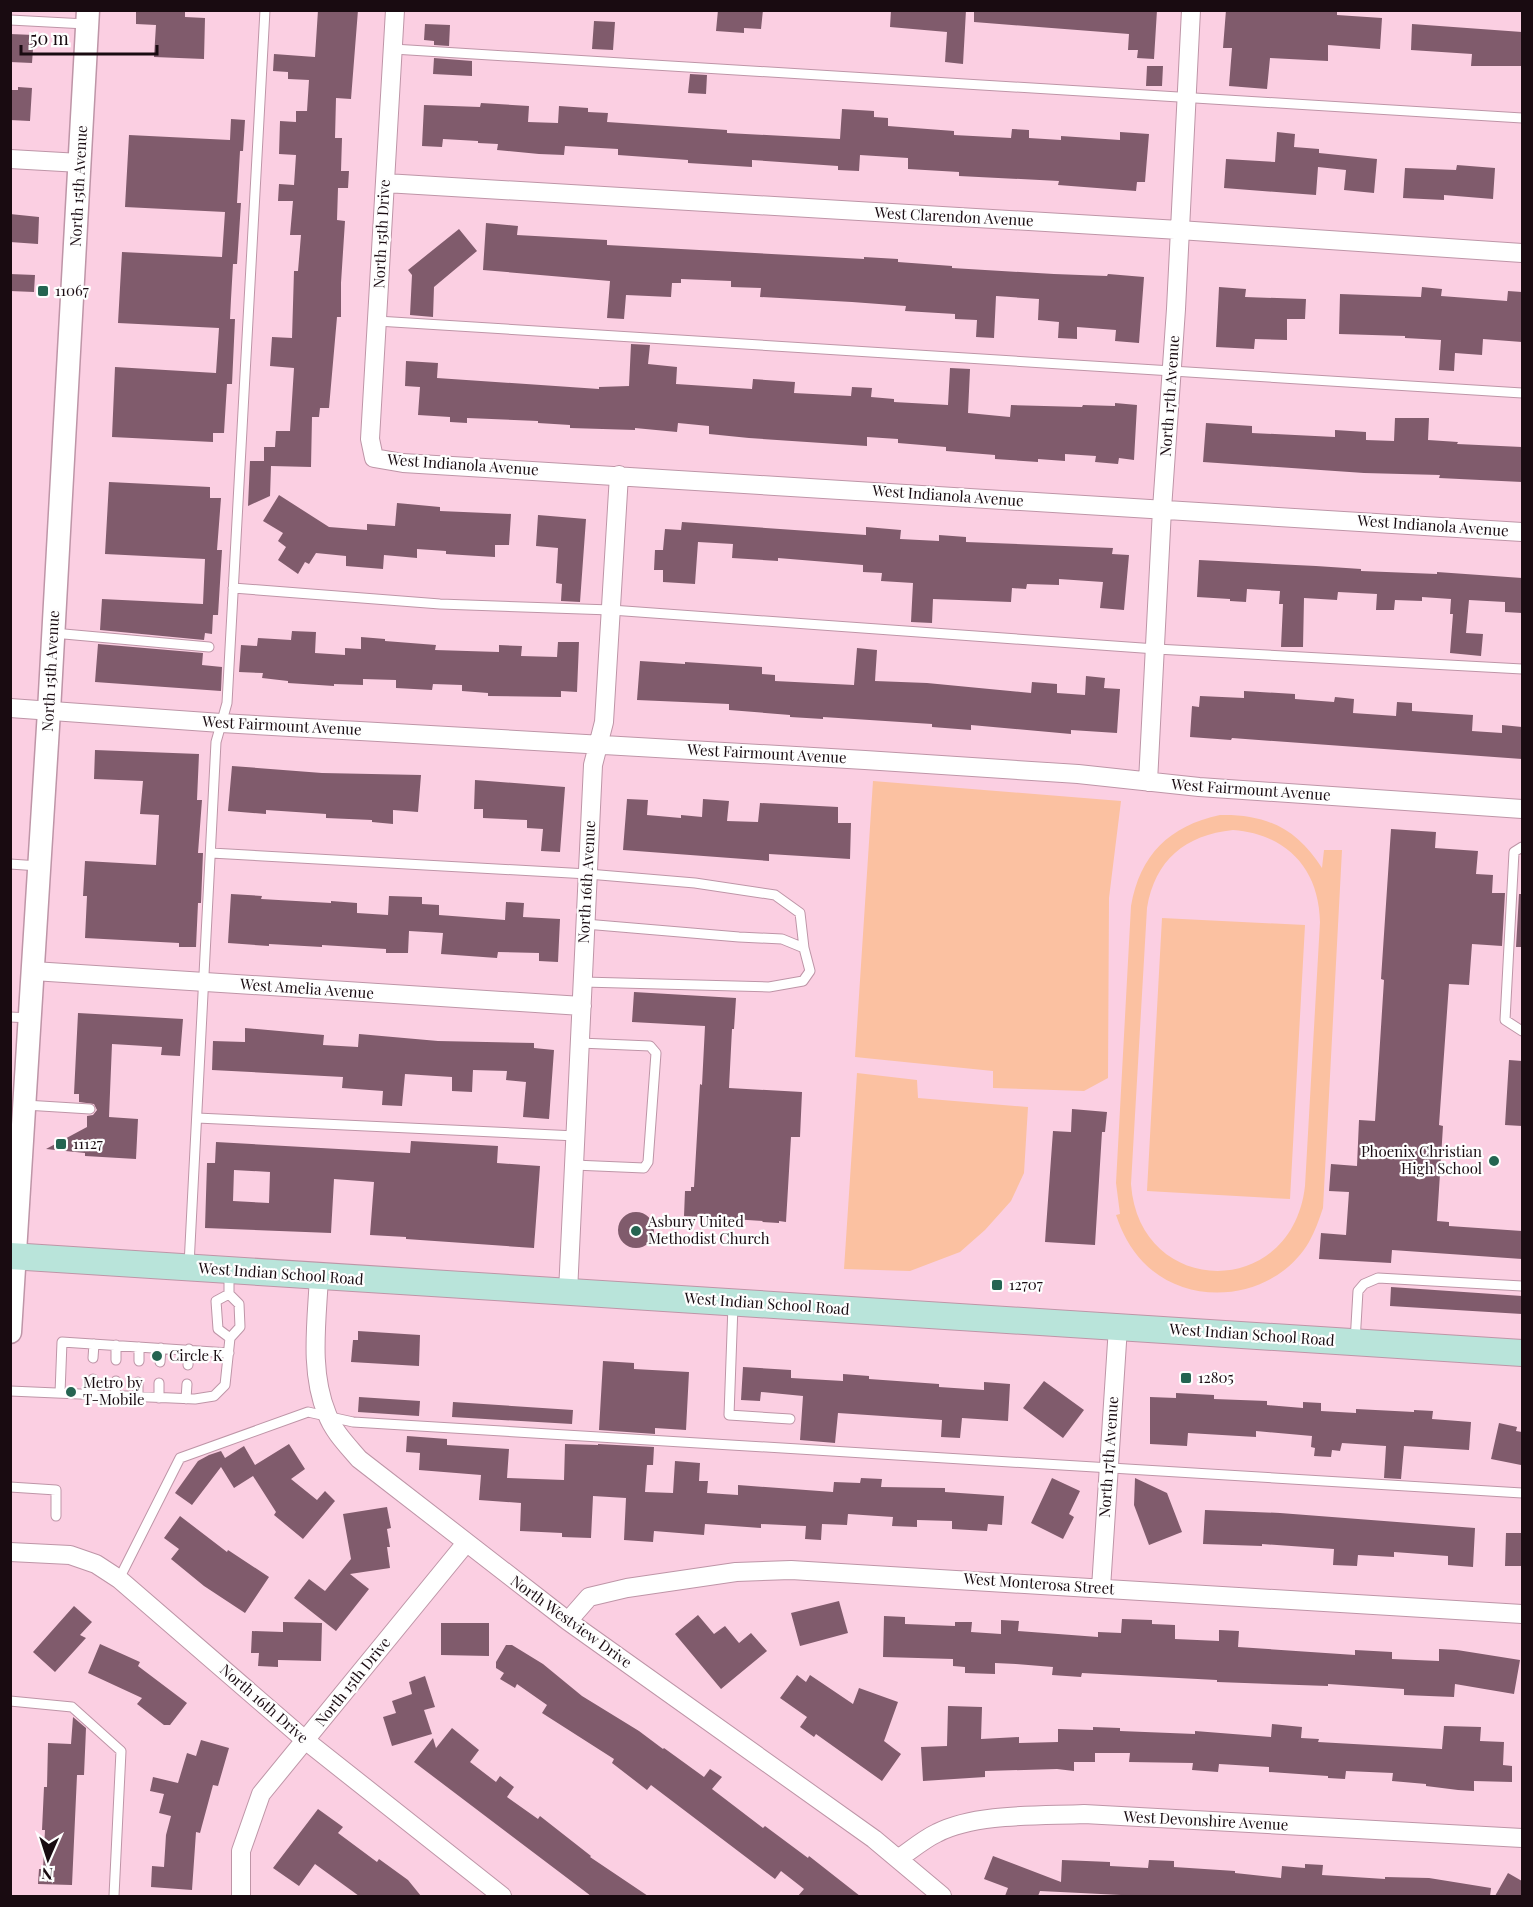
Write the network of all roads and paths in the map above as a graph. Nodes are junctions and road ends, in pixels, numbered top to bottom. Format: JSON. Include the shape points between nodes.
{"nodes":[{"id":1,"x":265,"y":10,"type":"edge"},
{"id":2,"x":395,"y":10,"type":"edge"},
{"id":3,"x":1191,"y":10,"type":"edge"},
{"id":4,"x":88,"y":17,"type":"edge"},
{"id":5,"x":10,"y":20,"type":"edge"},
{"id":6,"x":393,"y":48,"type":"junction"},
{"id":7,"x":1187,"y":98,"type":"junction"},
{"id":8,"x":1522,"y":118,"type":"edge"},
{"id":9,"x":10,"y":159,"type":"edge"},
{"id":10,"x":80,"y":163,"type":"junction"},
{"id":11,"x":385,"y":183,"type":"junction"},
{"id":12,"x":1179,"y":230,"type":"junction"},
{"id":13,"x":1522,"y":253,"type":"edge"},
{"id":14,"x":376,"y":321,"type":"junction"},
{"id":15,"x":1172,"y":371,"type":"junction"},
{"id":16,"x":1522,"y":393,"type":"edge"},
{"id":17,"x":374,"y":458,"type":"joint"},
{"id":18,"x":619,"y":475,"type":"junction"},
{"id":19,"x":1162,"y":509,"type":"junction"},
{"id":20,"x":1522,"y":532,"type":"edge"},
{"id":21,"x":233,"y":588,"type":"junction"},
{"id":22,"x":611,"y":610,"type":"junction"},
{"id":23,"x":53,"y":633,"type":"junction"},
{"id":24,"x":209,"y":647,"type":"dead end"},
{"id":25,"x":1156,"y":649,"type":"junction"},
{"id":26,"x":1522,"y":669,"type":"edge"},
{"id":27,"x":10,"y":708,"type":"edge"},
{"id":28,"x":49,"y":711,"type":"junction"},
{"id":29,"x":221,"y":723,"type":"junction"},
{"id":30,"x":597,"y":744,"type":"junction"},
{"id":31,"x":1148,"y":782,"type":"junction"},
{"id":32,"x":1522,"y":809,"type":"edge"},
{"id":33,"x":1522,"y":847,"type":"edge"},
{"id":34,"x":211,"y":853,"type":"junction"},
{"id":35,"x":10,"y":864,"type":"edge"},
{"id":36,"x":39,"y":866,"type":"junction"},
{"id":37,"x":588,"y":874,"type":"junction"},
{"id":38,"x":585,"y":924,"type":"junction"},
{"id":39,"x":804,"y":948,"type":"junction"},
{"id":40,"x":33,"y":971,"type":"junction"},
{"id":41,"x":205,"y":982,"type":"junction"},
{"id":42,"x":583,"y":982,"type":"junction"},
{"id":43,"x":582,"y":1006,"type":"junction"},
{"id":44,"x":20,"y":1018,"type":"edge"},
{"id":45,"x":1522,"y":1031,"type":"edge"},
{"id":46,"x":580,"y":1043,"type":"junction"},
{"id":47,"x":25,"y":1105,"type":"junction"},
{"id":48,"x":90,"y":1109,"type":"dead end"},
{"id":49,"x":197,"y":1118,"type":"junction"},
{"id":50,"x":576,"y":1136,"type":"junction"},
{"id":51,"x":574,"y":1165,"type":"junction"},
{"id":52,"x":13,"y":1257,"type":"edge"},
{"id":53,"x":189,"y":1268,"type":"junction"},
{"id":54,"x":319,"y":1276,"type":"junction"},
{"id":55,"x":229,"y":1282,"type":"junction"},
{"id":56,"x":1522,"y":1286,"type":"edge"},
{"id":57,"x":568,"y":1292,"type":"junction"},
{"id":58,"x":733,"y":1302,"type":"junction"},
{"id":59,"x":1118,"y":1327,"type":"junction"},
{"id":60,"x":10,"y":1332,"type":"edge"},
{"id":61,"x":230,"y":1338,"type":"junction"},
{"id":62,"x":1355,"y":1342,"type":"junction"},
{"id":63,"x":94,"y":1344,"type":"junction"},
{"id":64,"x":116,"y":1345,"type":"junction"},
{"id":65,"x":139,"y":1347,"type":"junction"},
{"id":66,"x":161,"y":1348,"type":"junction"},
{"id":67,"x":189,"y":1350,"type":"junction"},
{"id":68,"x":229,"y":1353,"type":"junction"},
{"id":69,"x":1522,"y":1353,"type":"edge"},
{"id":70,"x":93,"y":1358,"type":"dead end"},
{"id":71,"x":116,"y":1360,"type":"dead end"},
{"id":72,"x":139,"y":1361,"type":"dead end"},
{"id":73,"x":160,"y":1362,"type":"dead end"},
{"id":74,"x":188,"y":1365,"type":"dead end"},
{"id":75,"x":93,"y":1379,"type":"dead end"},
{"id":76,"x":116,"y":1381,"type":"dead end"},
{"id":77,"x":138,"y":1382,"type":"dead end"},
{"id":78,"x":159,"y":1383,"type":"dead end"},
{"id":79,"x":187,"y":1384,"type":"dead end"},
{"id":80,"x":10,"y":1391,"type":"edge"},
{"id":81,"x":60,"y":1393,"type":"junction"},
{"id":82,"x":93,"y":1394,"type":"junction"},
{"id":83,"x":115,"y":1396,"type":"junction"},
{"id":84,"x":138,"y":1396,"type":"junction"},
{"id":85,"x":159,"y":1398,"type":"junction"},
{"id":86,"x":186,"y":1399,"type":"junction"},
{"id":87,"x":327,"y":1416,"type":"junction"},
{"id":88,"x":790,"y":1419,"type":"dead end"},
{"id":89,"x":1108,"y":1468,"type":"junction"},
{"id":90,"x":10,"y":1487,"type":"edge"},
{"id":91,"x":1522,"y":1493,"type":"edge"},
{"id":92,"x":57,"y":1516,"type":"dead end"},
{"id":93,"x":466,"y":1543,"type":"junction"},
{"id":94,"x":10,"y":1552,"type":"edge"},
{"id":95,"x":119,"y":1579,"type":"junction"},
{"id":96,"x":1101,"y":1588,"type":"junction"},
{"id":97,"x":1522,"y":1614,"type":"edge"},
{"id":98,"x":568,"y":1621,"type":"junction"},
{"id":99,"x":10,"y":1701,"type":"edge"},
{"id":100,"x":305,"y":1740,"type":"junction"},
{"id":101,"x":1522,"y":1838,"type":"edge"},
{"id":102,"x":898,"y":1859,"type":"junction"},
{"id":103,"x":114,"y":1896,"type":"edge"},
{"id":104,"x":241,"y":1896,"type":"edge"},
{"id":105,"x":502,"y":1896,"type":"edge"},
{"id":106,"x":942,"y":1896,"type":"edge"}],
"edges":[{"from":1,"to":21,"type":"lane"},
{"from":2,"to":6,"type":"street","name":"North 15th Drive"},
{"from":3,"to":7,"type":"street","name":"North 17th Avenue"},
{"from":4,"to":5,"type":"lane"},
{"from":4,"to":10,"type":"street","name":"North 15th Avenue"},
{"from":6,"to":7,"type":"lane"},
{"from":6,"to":11,"type":"street","name":"North 15th Drive"},
{"from":7,"to":8,"type":"lane"},
{"from":7,"to":12,"type":"street","name":"North 17th Avenue"},
{"from":9,"to":10,"type":"street"},
{"from":10,"to":23,"type":"street","name":"North 15th Avenue"},
{"from":11,"to":12,"type":"street","name":"West Clarendon Avenue"},
{"from":11,"to":14,"type":"street","name":"North 15th Drive"},
{"from":12,"to":13,"type":"street","name":"West Clarendon Avenue"},
{"from":12,"to":15,"type":"street","name":"North 17th Avenue"},
{"from":14,"to":15,"type":"lane"},
{"from":14,"to":17,"type":"street","name":"North 15th Drive","via":[[370,440]]},
{"from":15,"to":16,"type":"lane"},
{"from":15,"to":19,"type":"street","name":"North 17th Avenue"},
{"from":17,"to":18,"type":"street","name":"West Indianola Avenue"},
{"from":18,"to":19,"type":"street","name":"West Indianola Avenue"},
{"from":18,"to":22,"type":"street","name":"North 16th Avenue"},
{"from":19,"to":20,"type":"street","name":"West Indianola Avenue"},
{"from":19,"to":25,"type":"street","name":"North 17th Avenue"},
{"from":21,"to":22,"type":"lane","via":[[440,604]]},
{"from":21,"to":29,"type":"lane","via":[[226,704]]},
{"from":22,"to":25,"type":"lane"},
{"from":22,"to":30,"type":"street","name":"North 16th Avenue","via":[[604,722]]},
{"from":23,"to":24,"type":"lane"},
{"from":23,"to":28,"type":"street","name":"North 15th Avenue"},
{"from":25,"to":26,"type":"lane"},
{"from":25,"to":31,"type":"street","name":"North 17th Avenue"},
{"from":27,"to":28,"type":"street","name":"West Fairmount Avenue"},
{"from":28,"to":29,"type":"street","name":"West Fairmount Avenue"},
{"from":28,"to":36,"type":"street","name":"North 15th Avenue"},
{"from":29,"to":30,"type":"street","name":"West Fairmount Avenue"},
{"from":29,"to":34,"type":"lane","via":[[216,742]]},
{"from":30,"to":31,"type":"street","name":"West Fairmount Avenue","via":[[1066,773]]},
{"from":30,"to":37,"type":"street","name":"North 16th Avenue"},
{"from":31,"to":32,"type":"street","name":"West Fairmount Avenue"},
{"from":33,"to":45,"type":"lane","via":[[1514,852],[1505,1020]]},
{"from":34,"to":37,"type":"lane"},
{"from":34,"to":41,"type":"lane"},
{"from":35,"to":36,"type":"lane"},
{"from":36,"to":40,"type":"street","name":"North 15th Avenue"},
{"from":37,"to":38,"type":"street","name":"North 16th Avenue"},
{"from":37,"to":39,"type":"lane","via":[[775,895],[800,913]]},
{"from":38,"to":39,"type":"lane","via":[[782,939]]},
{"from":38,"to":42,"type":"street","name":"North 16th Avenue"},
{"from":39,"to":42,"type":"lane","via":[[810,970],[802,981],[768,987]]},
{"from":40,"to":41,"type":"street","name":"West Amelia Avenue"},
{"from":40,"to":44,"type":"street","name":"North 15th Avenue"},
{"from":41,"to":43,"type":"street","name":"West Amelia Avenue"},
{"from":41,"to":49,"type":"lane"},
{"from":42,"to":43,"type":"street","name":"North 16th Avenue"},
{"from":43,"to":46,"type":"street","name":"North 16th Avenue"},
{"from":44,"to":47,"type":"street","name":"North 15th Avenue"},
{"from":46,"to":50,"type":"street","name":"North 16th Avenue"},
{"from":46,"to":51,"type":"lane","via":[[650,1046],[656,1053],[648,1162],[644,1168]]},
{"from":47,"to":48,"type":"lane"},
{"from":47,"to":52,"type":"street","name":"North 15th Avenue"},
{"from":49,"to":50,"type":"lane"},
{"from":49,"to":53,"type":"lane"},
{"from":50,"to":51,"type":"street","name":"North 16th Avenue"},
{"from":51,"to":57,"type":"street","name":"North 16th Avenue"},
{"from":52,"to":53,"type":"main road","name":"West Indian School Road"},
{"from":52,"to":60,"type":"street","name":"North 15th Avenue"},
{"from":53,"to":55,"type":"main road","name":"West Indian School Road"},
{"from":54,"to":55,"type":"main road","name":"West Indian School Road"},
{"from":54,"to":57,"type":"main road","name":"West Indian School Road"},
{"from":54,"to":87,"type":"street","name":"North Westview Drive","via":[[317,1378]]},
{"from":55,"to":61,"type":"lane","via":[[240,1312],[240,1327]]},
{"from":55,"to":61,"type":"lane","via":[[216,1301],[216,1311],[218,1329]]},
{"from":56,"to":62,"type":"lane","via":[[1378,1278],[1358,1291]]},
{"from":57,"to":58,"type":"main road","name":"West Indian School Road"},
{"from":58,"to":59,"type":"main road","name":"West Indian School Road"},
{"from":58,"to":88,"type":"lane","via":[[729,1415]]},
{"from":59,"to":62,"type":"main road","name":"West Indian School Road"},
{"from":59,"to":89,"type":"street","name":"North 17th Avenue"},
{"from":61,"to":68,"type":"lane"},
{"from":62,"to":69,"type":"main road","name":"West Indian School Road"},
{"from":63,"to":64,"type":"lane"},
{"from":63,"to":70,"type":"lane"},
{"from":63,"to":81,"type":"lane","via":[[62,1342]]},
{"from":64,"to":65,"type":"lane"},
{"from":64,"to":71,"type":"lane"},
{"from":65,"to":66,"type":"lane"},
{"from":65,"to":72,"type":"lane"},
{"from":66,"to":67,"type":"lane"},
{"from":66,"to":73,"type":"lane"},
{"from":67,"to":68,"type":"lane"},
{"from":67,"to":74,"type":"lane"},
{"from":68,"to":86,"type":"lane","via":[[225,1385],[214,1396]]},
{"from":75,"to":82,"type":"lane"},
{"from":76,"to":83,"type":"lane"},
{"from":77,"to":84,"type":"lane"},
{"from":78,"to":85,"type":"lane"},
{"from":79,"to":86,"type":"lane"},
{"from":80,"to":81,"type":"lane"},
{"from":81,"to":82,"type":"lane"},
{"from":82,"to":83,"type":"lane"},
{"from":83,"to":84,"type":"lane"},
{"from":84,"to":85,"type":"lane"},
{"from":85,"to":86,"type":"lane"},
{"from":87,"to":89,"type":"lane","via":[[353,1422]]},
{"from":87,"to":93,"type":"street","name":"North Westview Drive","via":[[359,1460]]},
{"from":87,"to":95,"type":"lane","via":[[308,1412],[180,1458]]},
{"from":89,"to":91,"type":"lane"},
{"from":89,"to":96,"type":"street","name":"North 17th Avenue"},
{"from":90,"to":92,"type":"lane","via":[[56,1490]]},
{"from":93,"to":98,"type":"street","name":"North Westview Drive"},
{"from":93,"to":100,"type":"street","name":"North 15th Drive"},
{"from":94,"to":95,"type":"street","name":"North 16th Drive","via":[[70,1555],[96,1564]]},
{"from":95,"to":100,"type":"street","name":"North 16th Drive"},
{"from":96,"to":97,"type":"street","name":"West Monterosa Street"},
{"from":96,"to":98,"type":"street","name":"West Monterosa Street","via":[[861,1572],[736,1572],[669,1580],[589,1597]]},
{"from":98,"to":102,"type":"street","name":"North Westview Drive"},
{"from":99,"to":103,"type":"lane","via":[[72,1707],[121,1750]]},
{"from":100,"to":104,"type":"street","name":"North 15th Drive","via":[[261,1794],[241,1851]]},
{"from":100,"to":105,"type":"street","name":"North 16th Drive"},
{"from":101,"to":102,"type":"street","name":"West Devonshire Avenue","via":[[1084,1814],[1020,1816],[975,1821],[938,1832]]},
{"from":102,"to":106,"type":"street","name":"North Westview Drive"}]}
